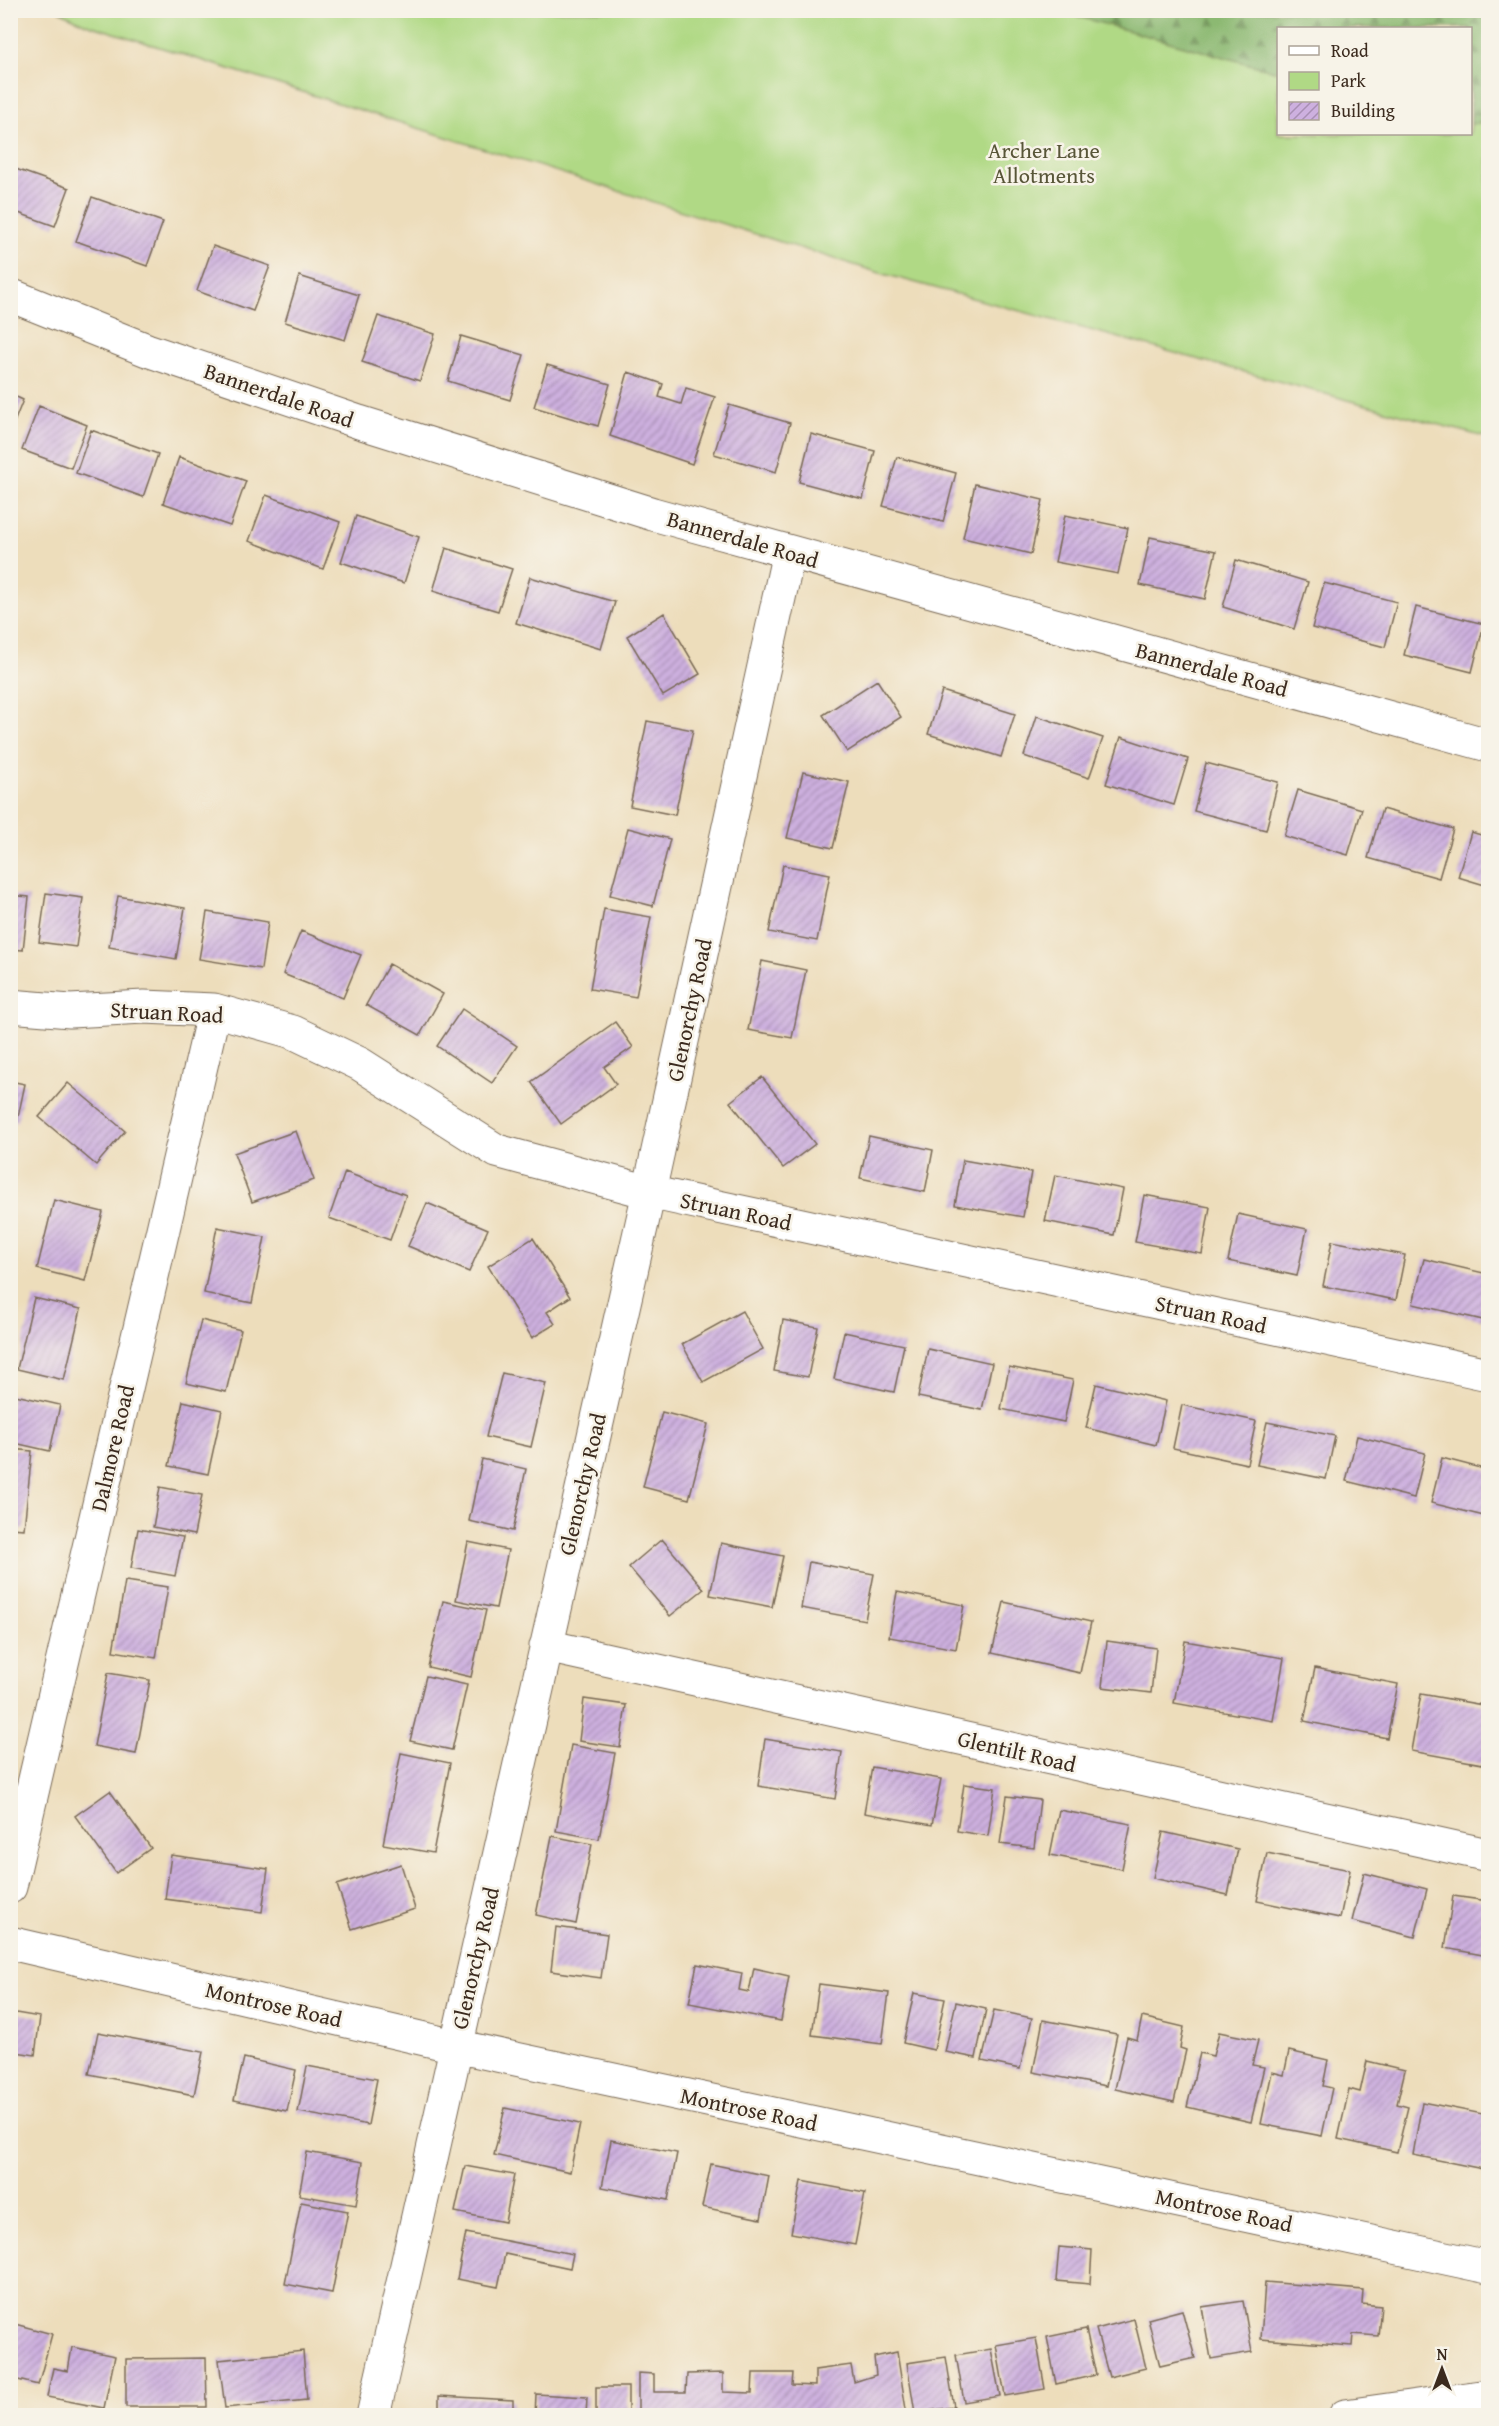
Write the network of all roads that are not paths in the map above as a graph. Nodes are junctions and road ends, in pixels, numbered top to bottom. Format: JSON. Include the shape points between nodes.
{"nodes":[{"id":1,"x":10,"y":295,"type":"edge"},
{"id":2,"x":789,"y":552,"type":"junction"},
{"id":3,"x":1488,"y":745,"type":"edge"},
{"id":4,"x":10,"y":1006,"type":"edge"},
{"id":5,"x":214,"y":1010,"type":"junction"},
{"id":6,"x":648,"y":1192,"type":"junction"},
{"id":7,"x":1488,"y":1374,"type":"edge"},
{"id":8,"x":546,"y":1646,"type":"junction"},
{"id":9,"x":1488,"y":1855,"type":"edge"},
{"id":10,"x":10,"y":1887,"type":"edge"},
{"id":11,"x":10,"y":1943,"type":"edge"},
{"id":12,"x":455,"y":2046,"type":"junction"},
{"id":13,"x":1488,"y":2267,"type":"edge"},
{"id":14,"x":1488,"y":2396,"type":"edge"},
{"id":15,"x":374,"y":2415,"type":"edge"},
{"id":16,"x":1345,"y":2415,"type":"edge"}],
"edges":[{"from":1,"to":2,"type":"street","name":"Bannerdale Road","via":[[147,350],[359,422],[642,511]]},
{"from":2,"to":3,"type":"street","name":"Bannerdale Road"},
{"from":2,"to":6,"type":"street","name":"Glenorchy Road"},
{"from":4,"to":5,"type":"street","name":"Struan Road","via":[[70,1011],[144,1006]]},
{"from":5,"to":6,"type":"street","name":"Struan Road","via":[[293,1032],[360,1064],[497,1151]]},
{"from":5,"to":10,"type":"street","name":"Dalmore Road"},
{"from":6,"to":7,"type":"street","name":"Struan Road"},
{"from":6,"to":8,"type":"street","name":"Glenorchy Road"},
{"from":8,"to":9,"type":"street","name":"Glentilt Road"},
{"from":8,"to":12,"type":"street","name":"Glenorchy Road"},
{"from":11,"to":12,"type":"street","name":"Montrose Road"},
{"from":12,"to":13,"type":"street","name":"Montrose Road"},
{"from":12,"to":15,"type":"street","name":"Glenorchy Road"},
{"from":14,"to":16,"type":"street"}]}
